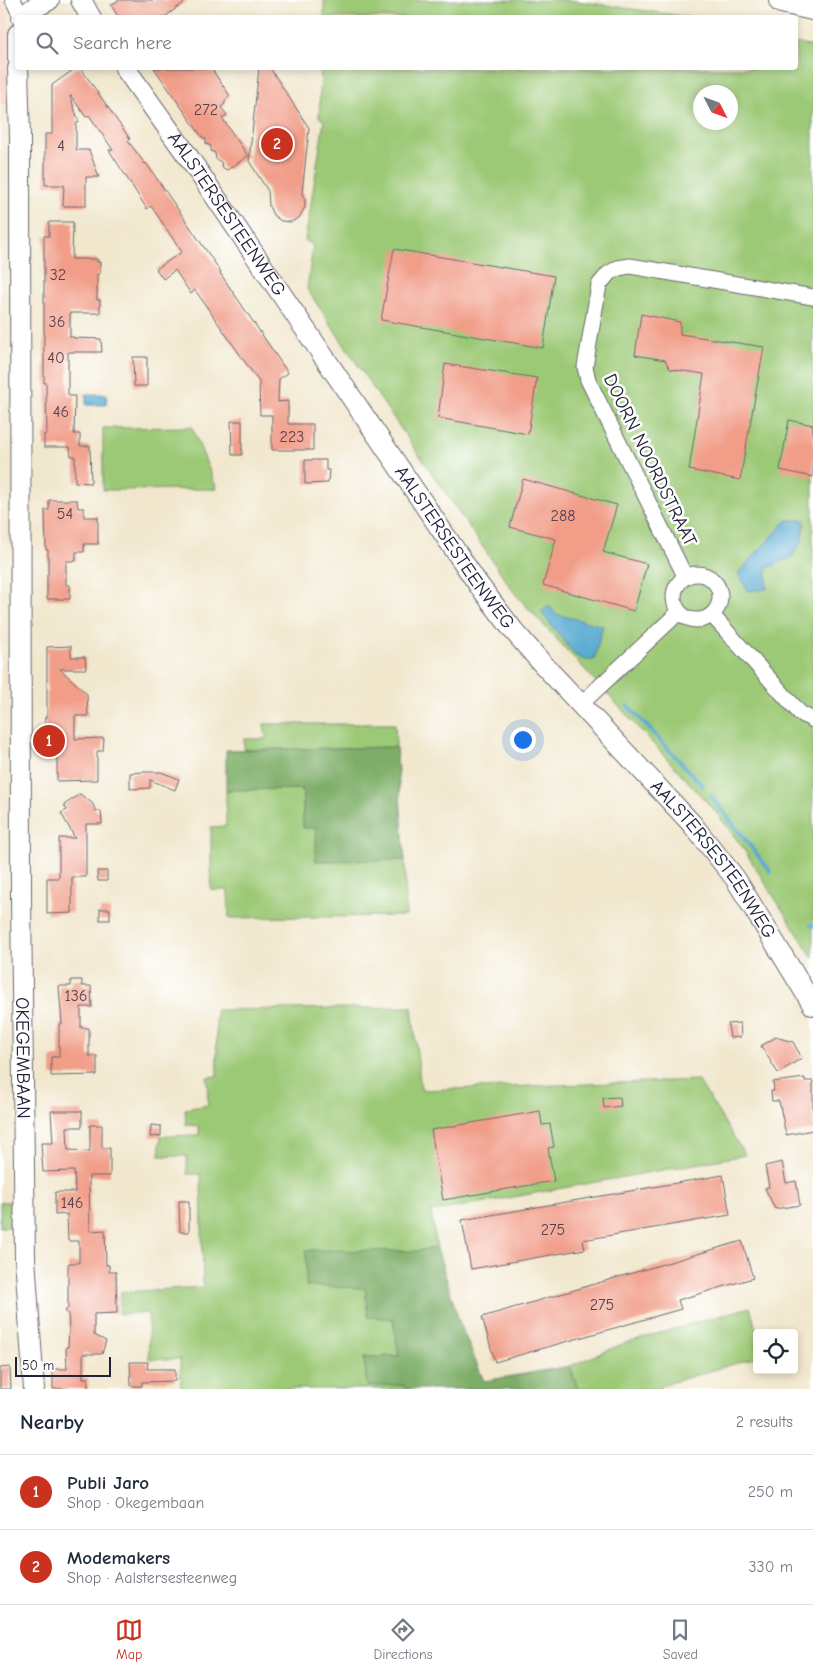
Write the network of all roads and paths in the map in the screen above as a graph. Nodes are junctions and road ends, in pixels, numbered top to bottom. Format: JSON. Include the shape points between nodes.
{"nodes":[{"id":1,"x":13,"y":0,"type":"edge"},
{"id":2,"x":49,"y":0,"type":"edge"},
{"id":3,"x":81,"y":0,"type":"edge"},
{"id":4,"x":782,"y":0,"type":"edge"},
{"id":5,"x":813,"y":7,"type":"edge"},
{"id":6,"x":20,"y":15,"type":"edge"},
{"id":7,"x":25,"y":15,"type":"edge"},
{"id":8,"x":89,"y":15,"type":"edge"},
{"id":9,"x":18,"y":70,"type":"edge"},
{"id":10,"x":126,"y":70,"type":"edge"},
{"id":11,"x":813,"y":297,"type":"edge"},
{"id":12,"x":686,"y":576,"type":"junction"},
{"id":13,"x":679,"y":612,"type":"junction"},
{"id":14,"x":712,"y":615,"type":"junction"},
{"id":15,"x":581,"y":704,"type":"junction"},
{"id":16,"x":813,"y":720,"type":"edge"},
{"id":17,"x":813,"y":1005,"type":"edge"},
{"id":18,"x":34,"y":1389,"type":"edge"}],
"edges":[{"from":1,"to":6,"type":"street"},
{"from":2,"to":7,"type":"main road"},
{"from":3,"to":8,"type":"main road"},
{"from":4,"to":5,"type":"highway"},
{"from":9,"to":18,"type":"main road","name":"OKEGEMBAAN","via":[[25,1258]]},
{"from":10,"to":15,"type":"main road","name":"AALSTERSESTEENWEG","via":[[478,584],[513,630]]},
{"from":11,"to":12,"type":"street","name":"DOORN NOORDSTRAAT","via":[[630,266],[608,274],[599,285],[585,367],[588,380]]},
{"from":12,"to":13,"type":"street","via":[[674,590],[673,598]]},
{"from":12,"to":14,"type":"street","via":[[705,574],[718,586],[720,600]]},
{"from":13,"to":14,"type":"street","via":[[696,620]]},
{"from":13,"to":15,"type":"street"},
{"from":14,"to":16,"type":"street","via":[[800,713]]},
{"from":15,"to":17,"type":"main road","name":"AALSTERSESTEENWEG","via":[[692,824],[735,878]]}]}
